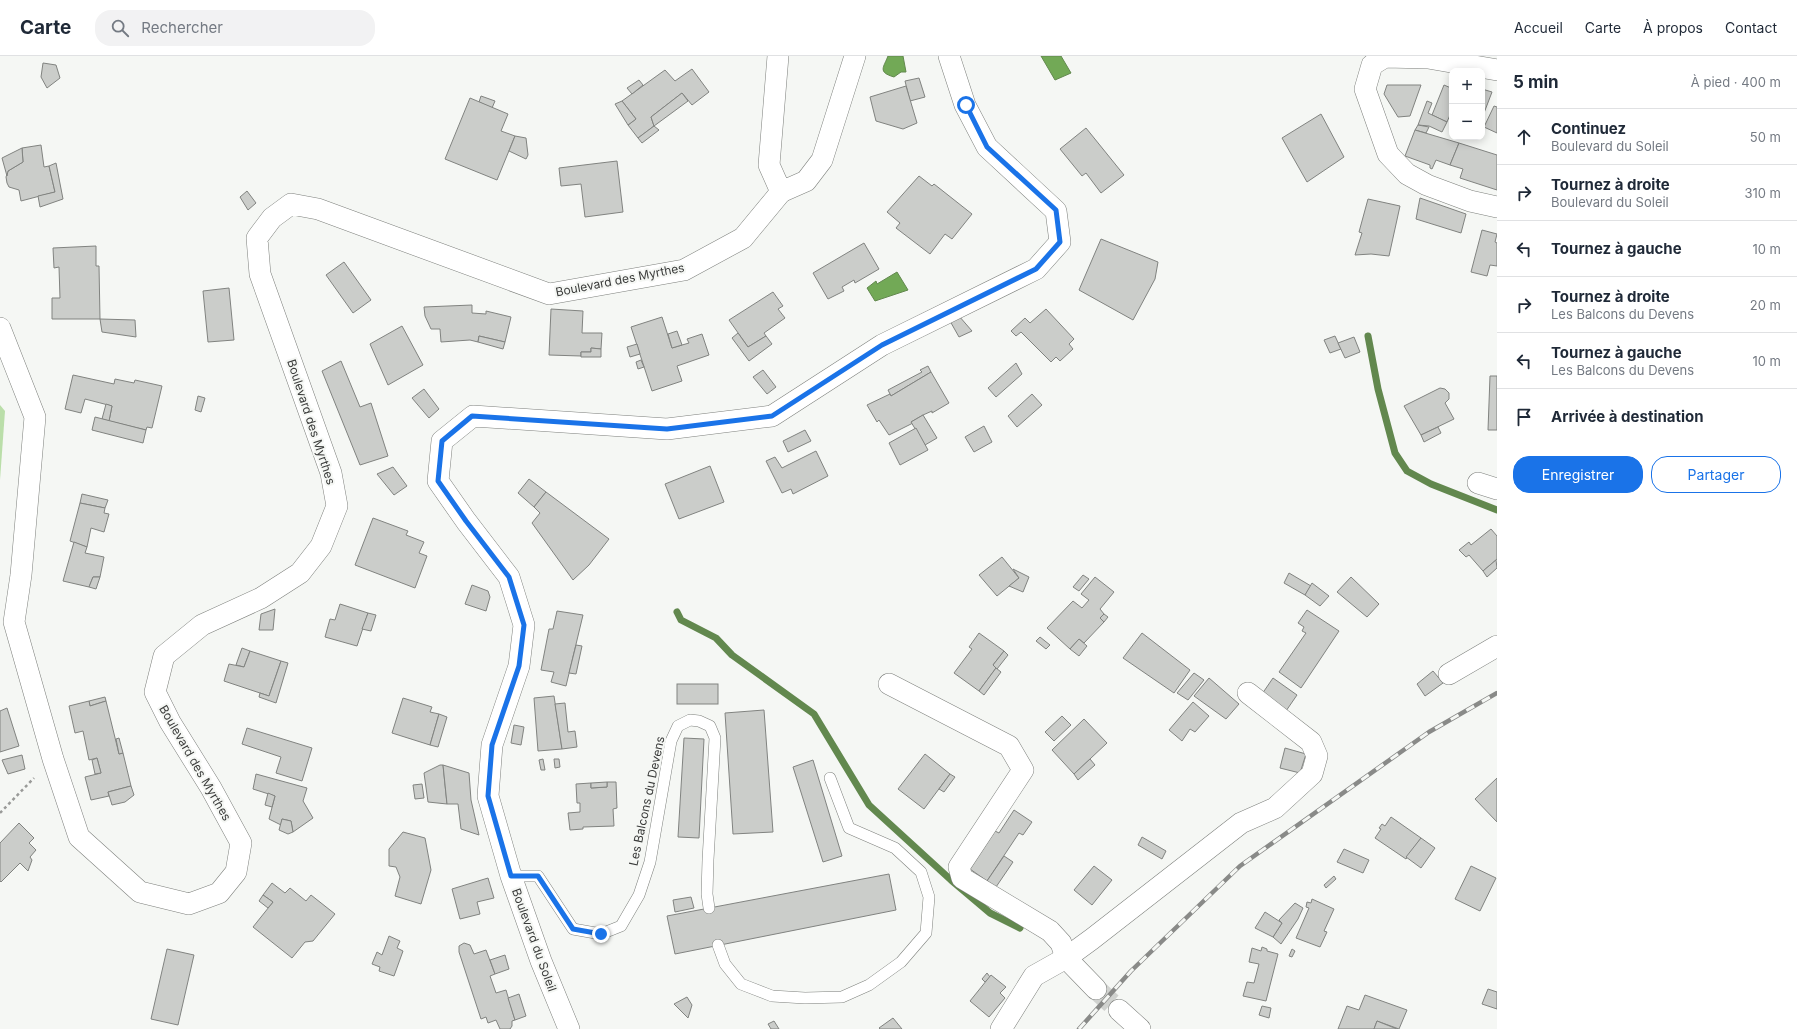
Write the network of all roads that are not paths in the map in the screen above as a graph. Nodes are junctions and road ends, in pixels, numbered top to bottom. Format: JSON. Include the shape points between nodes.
{"nodes":[{"id":1,"x":778,"y":56,"type":"edge"},
{"id":2,"x":855,"y":56,"type":"edge"},
{"id":3,"x":948,"y":56,"type":"edge"},
{"id":4,"x":1497,"y":70,"type":"edge"},
{"id":5,"x":781,"y":192,"type":"junction"},
{"id":6,"x":1497,"y":207,"type":"edge"},
{"id":7,"x":0,"y":328,"type":"edge"},
{"id":8,"x":1497,"y":646,"type":"edge"},
{"id":9,"x":1449,"y":674,"type":"dead end"},
{"id":10,"x":889,"y":684,"type":"dead end"},
{"id":11,"x":1248,"y":693,"type":"dead end"},
{"id":12,"x":830,"y":778,"type":"dead end"},
{"id":13,"x":511,"y":876,"type":"junction"},
{"id":14,"x":709,"y":908,"type":"dead end"},
{"id":15,"x":718,"y":945,"type":"dead end"},
{"id":16,"x":1066,"y":958,"type":"junction"},
{"id":17,"x":1096,"y":989,"type":"tunnel mouth"},
{"id":18,"x":1119,"y":1010,"type":"tunnel mouth"},
{"id":19,"x":569,"y":1029,"type":"edge"},
{"id":20,"x":1001,"y":1029,"type":"edge"},
{"id":21,"x":1140,"y":1029,"type":"edge"}],
"edges":[{"from":1,"to":5,"type":"street","via":[[769,166]]},
{"from":2,"to":5,"type":"street","via":[[822,160],[806,181]]},
{"from":3,"to":13,"type":"street","name":"Boulevard du Soleil","via":[[966,105],[987,147],[1056,210],[1060,242],[1036,269],[882,345],[772,416],[667,429],[472,416],[442,441],[438,481],[509,577],[524,625],[519,666],[492,745],[488,796]]},
{"from":4,"to":6,"type":"street","via":[[1428,58],[1385,57],[1372,65],[1364,89],[1388,154],[1407,174],[1427,186],[1470,201]]},
{"from":5,"to":7,"type":"street","name":"Boulevard des Myrthes","via":[[742,238],[684,270],[549,294],[318,209],[291,204],[272,218],[257,238],[260,274],[330,472],[337,506],[321,546],[300,573],[261,598],[202,626],[164,656],[155,692],[241,843],[236,872],[219,893],[188,904],[140,892],[79,837],[53,759],[14,622],[21,575],[35,417]]},
{"from":8,"to":9,"type":"street"},
{"from":10,"to":16,"type":"street","via":[[1009,746],[1023,770],[959,867],[962,878],[1050,930],[1061,943]]},
{"from":11,"to":16,"type":"street","via":[[1311,742],[1317,756],[1312,774],[1275,808],[1241,823]]},
{"from":12,"to":15,"type":"lane","via":[[849,828],[895,848],[921,872],[929,897],[926,933],[901,962],[869,985],[842,996],[772,996],[741,984],[725,964]]},
{"from":13,"to":14,"type":"lane","name":"Les Balcons du Devens","via":[[538,876],[573,929],[601,934],[621,926],[639,895],[650,862],[671,741],[678,726],[690,720],[700,721],[710,726],[715,738],[708,860]]},
{"from":13,"to":19,"type":"street","name":"Boulevard du Soleil","via":[[540,962]]},
{"from":16,"to":17,"type":"street"},
{"from":16,"to":20,"type":"street","via":[[1034,976]]},
{"from":18,"to":21,"type":"street"}]}
